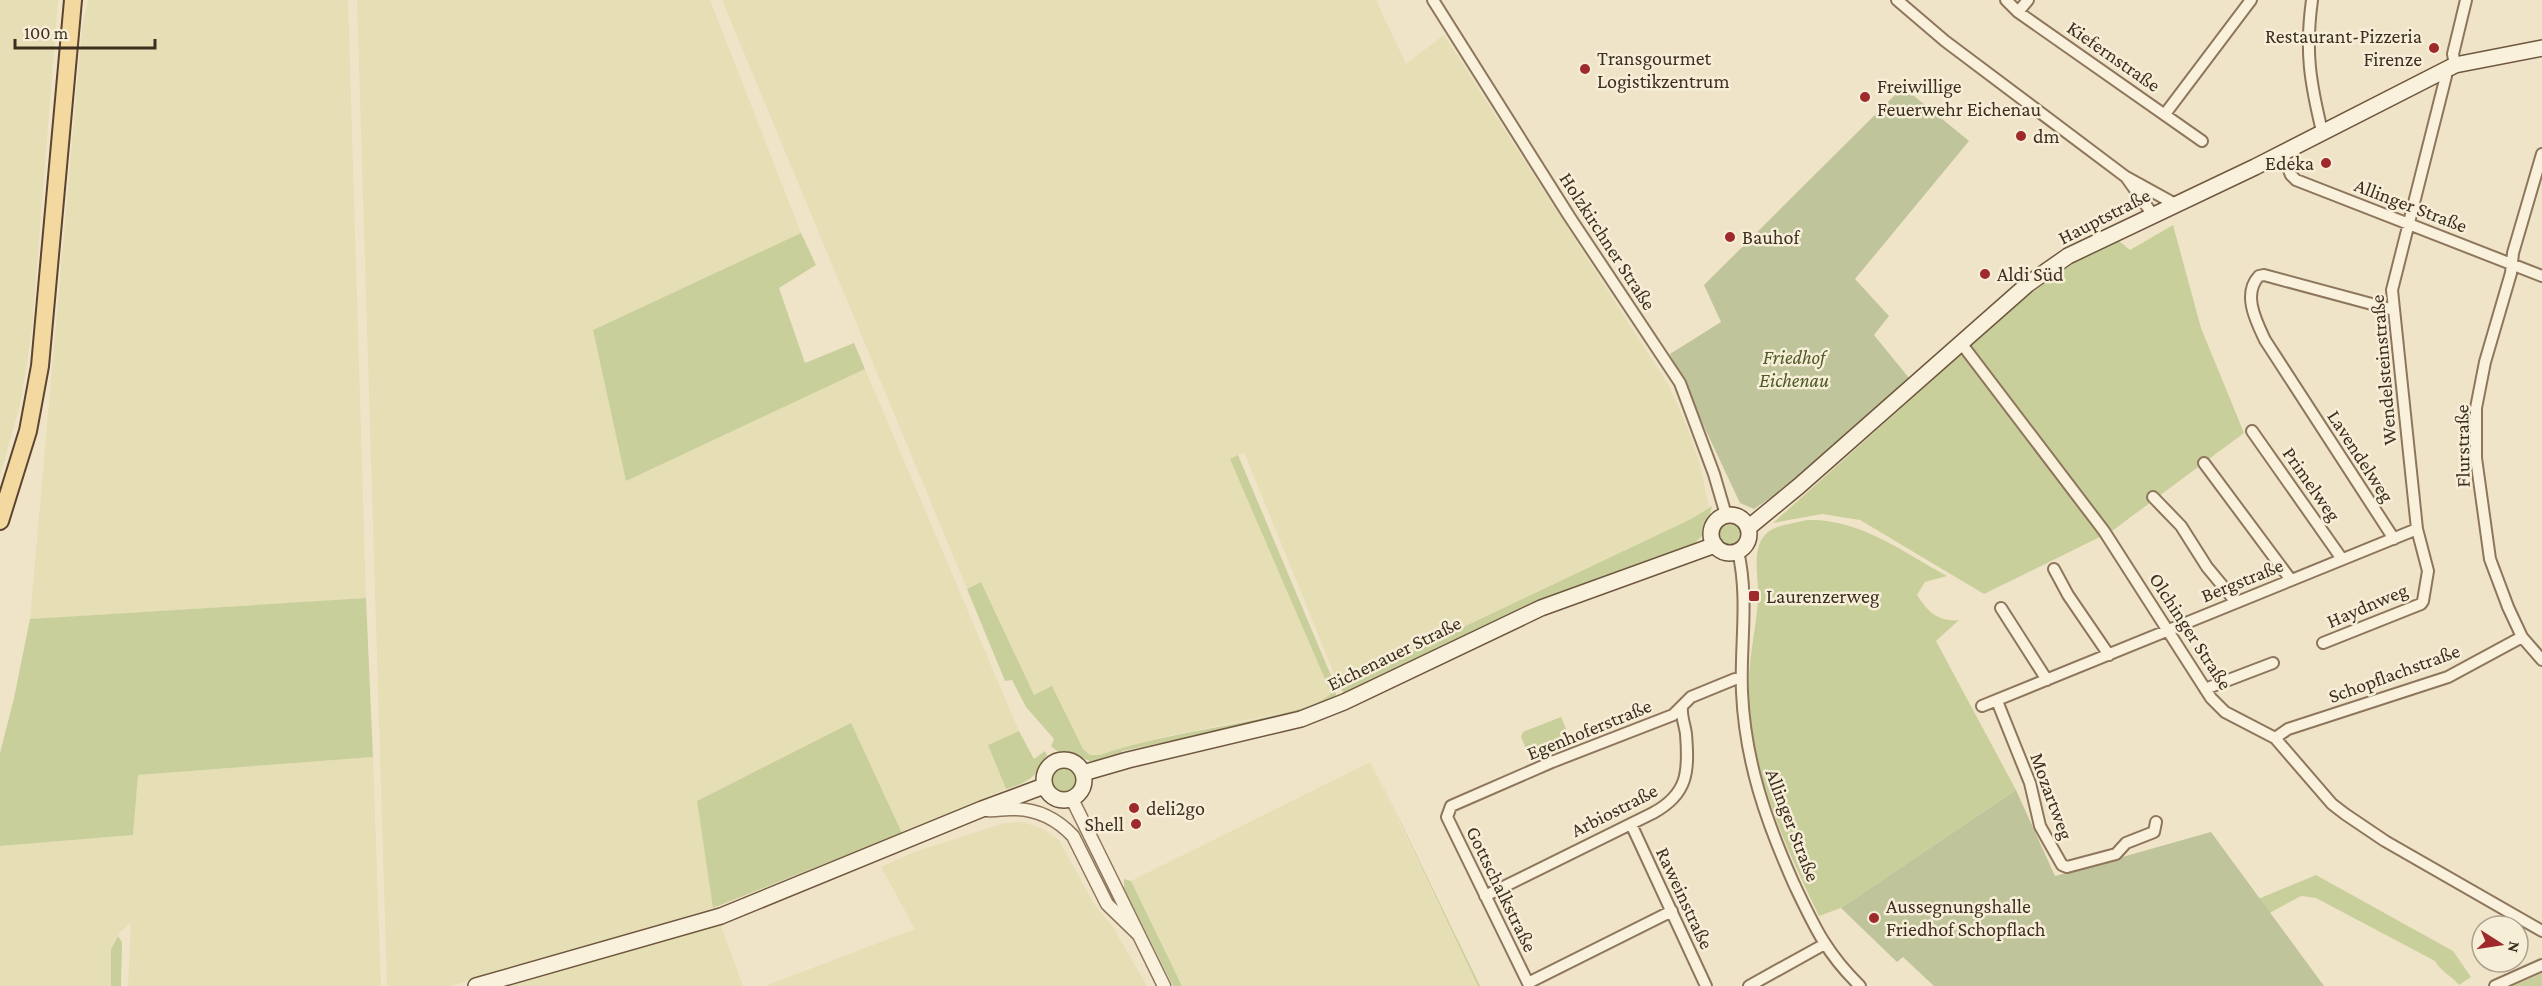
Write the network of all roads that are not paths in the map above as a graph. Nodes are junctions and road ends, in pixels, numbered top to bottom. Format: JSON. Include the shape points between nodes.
{"nodes":[{"id":1,"x":73,"y":0,"type":"edge"},
{"id":2,"x":1433,"y":0,"type":"edge"},
{"id":3,"x":1898,"y":0,"type":"edge"},
{"id":4,"x":2006,"y":0,"type":"edge"},
{"id":5,"x":2028,"y":0,"type":"edge"},
{"id":6,"x":2252,"y":0,"type":"edge"},
{"id":7,"x":2312,"y":0,"type":"edge"},
{"id":8,"x":2466,"y":0,"type":"edge"},
{"id":9,"x":2018,"y":12,"type":"junction"},
{"id":10,"x":2542,"y":48,"type":"edge"},
{"id":11,"x":2450,"y":67,"type":"junction"},
{"id":12,"x":2165,"y":114,"type":"junction"},
{"id":13,"x":2322,"y":131,"type":"junction"},
{"id":14,"x":2202,"y":141,"type":"dead end"},
{"id":15,"x":2282,"y":153,"type":"junction"},
{"id":16,"x":2542,"y":154,"type":"edge"},
{"id":17,"x":2126,"y":177,"type":"junction"},
{"id":18,"x":2538,"y":183,"type":"edge"},
{"id":19,"x":2175,"y":204,"type":"junction"},
{"id":20,"x":2153,"y":215,"type":"junction"},
{"id":21,"x":2410,"y":223,"type":"junction"},
{"id":22,"x":2512,"y":265,"type":"junction"},
{"id":23,"x":2542,"y":276,"type":"edge"},
{"id":24,"x":2394,"y":310,"type":"junction"},
{"id":25,"x":1960,"y":342,"type":"junction"},
{"id":26,"x":2252,"y":431,"type":"dead end"},
{"id":27,"x":2204,"y":463,"type":"dead end"},
{"id":28,"x":2153,"y":497,"type":"dead end"},
{"id":29,"x":1726,"y":515,"type":"junction"},
{"id":30,"x":0,"y":520,"type":"edge"},
{"id":31,"x":1748,"y":528,"type":"junction"},
{"id":32,"x":2416,"y":529,"type":"junction"},
{"id":33,"x":2394,"y":539,"type":"junction"},
{"id":34,"x":1715,"y":545,"type":"junction"},
{"id":35,"x":1738,"y":551,"type":"junction"},
{"id":36,"x":2342,"y":559,"type":"junction"},
{"id":37,"x":2054,"y":569,"type":"dead end"},
{"id":38,"x":2290,"y":580,"type":"junction"},
{"id":39,"x":2236,"y":602,"type":"junction"},
{"id":40,"x":2001,"y":608,"type":"dead end"},
{"id":41,"x":2168,"y":630,"type":"junction"},
{"id":42,"x":2522,"y":637,"type":"junction"},
{"id":43,"x":2323,"y":643,"type":"dead end"},
{"id":44,"x":2109,"y":655,"type":"junction"},
{"id":45,"x":2542,"y":660,"type":"edge"},
{"id":46,"x":2273,"y":663,"type":"dead end"},
{"id":47,"x":1741,"y":678,"type":"junction"},
{"id":48,"x":2047,"y":680,"type":"junction"},
{"id":49,"x":2205,"y":689,"type":"junction"},
{"id":50,"x":1997,"y":700,"type":"junction"},
{"id":51,"x":1982,"y":706,"type":"dead end"},
{"id":52,"x":1682,"y":707,"type":"junction"},
{"id":53,"x":2276,"y":738,"type":"junction"},
{"id":54,"x":1083,"y":773,"type":"junction"},
{"id":55,"x":1044,"y":786,"type":"junction"},
{"id":56,"x":1072,"y":799,"type":"junction"},
{"id":57,"x":982,"y":809,"type":"junction"},
{"id":58,"x":1447,"y":811,"type":"joint"},
{"id":59,"x":2156,"y":822,"type":"dead end"},
{"id":60,"x":1631,"y":824,"type":"junction"},
{"id":61,"x":1485,"y":896,"type":"junction"},
{"id":62,"x":1672,"y":911,"type":"junction"},
{"id":63,"x":2542,"y":931,"type":"edge"},
{"id":64,"x":1139,"y":935,"type":"junction"},
{"id":65,"x":1823,"y":945,"type":"junction"},
{"id":66,"x":2542,"y":965,"type":"edge"},
{"id":67,"x":476,"y":986,"type":"edge"},
{"id":68,"x":1164,"y":986,"type":"edge"},
{"id":69,"x":1706,"y":986,"type":"edge"},
{"id":70,"x":1749,"y":986,"type":"edge"},
{"id":71,"x":1860,"y":986,"type":"edge"},
{"id":72,"x":2495,"y":986,"type":"edge"}],
"edges":[{"from":1,"to":30,"type":"main road","via":[[40,366],[28,431]]},
{"from":2,"to":29,"type":"street","name":"Holzkirchner Straße","via":[[1680,383]]},
{"from":3,"to":17,"type":"street","via":[[1945,41]]},
{"from":4,"to":9,"type":"street","name":"Kiefernstraße"},
{"from":5,"to":9,"type":"street"},
{"from":6,"to":12,"type":"street"},
{"from":7,"to":13,"type":"street","via":[[2307,45]]},
{"from":8,"to":11,"type":"street","name":"Wendelsteinstraße"},
{"from":9,"to":12,"type":"street","name":"Kiefernstraße"},
{"from":10,"to":11,"type":"main road","name":"Hauptstraße"},
{"from":11,"to":13,"type":"main road","name":"Hauptstraße"},
{"from":11,"to":21,"type":"street","name":"Wendelsteinstraße"},
{"from":12,"to":14,"type":"street","name":"Kiefernstraße"},
{"from":13,"to":15,"type":"main road","name":"Hauptstraße"},
{"from":15,"to":19,"type":"main road","name":"Hauptstraße"},
{"from":15,"to":21,"type":"street","name":"Allinger Straße","via":[[2296,180]]},
{"from":16,"to":18,"type":"street","name":"Flurstraße"},
{"from":17,"to":19,"type":"street"},
{"from":17,"to":20,"type":"street"},
{"from":18,"to":22,"type":"street","name":"Flurstraße"},
{"from":19,"to":20,"type":"main road","name":"Hauptstraße"},
{"from":20,"to":25,"type":"main road","name":"Hauptstraße","via":[[2059,262]]},
{"from":21,"to":22,"type":"street","name":"Allinger Straße"},
{"from":21,"to":24,"type":"street","name":"Wendelsteinstraße","via":[[2392,290]]},
{"from":22,"to":23,"type":"street","name":"Allinger Straße"},
{"from":22,"to":42,"type":"street","name":"Flurstraße","via":[[2476,408],[2476,458],[2490,559]]},
{"from":24,"to":32,"type":"street","name":"Wendelsteinstraße"},
{"from":24,"to":33,"type":"street","name":"Lavendelweg","via":[[2264,275],[2253,286],[2251,303],[2269,348]]},
{"from":25,"to":31,"type":"main road","name":"Hauptstraße"},
{"from":25,"to":41,"type":"street","name":"Olchinger Straße","via":[[2104,531]]},
{"from":26,"to":36,"type":"street","name":"Primelweg"},
{"from":27,"to":38,"type":"street"},
{"from":28,"to":39,"type":"street","via":[[2181,526]]},
{"from":29,"to":31,"type":"main road","via":[[1741,518]]},
{"from":29,"to":34,"type":"main road","via":[[1717,519],[1711,530]]},
{"from":31,"to":35,"type":"main road","via":[[1748,540]]},
{"from":32,"to":33,"type":"street","name":"Bergstraße"},
{"from":32,"to":43,"type":"street","name":"Haydnweg","via":[[2428,571],[2421,604]]},
{"from":33,"to":36,"type":"street","name":"Bergstraße"},
{"from":34,"to":35,"type":"main road","via":[[1724,552]]},
{"from":34,"to":54,"type":"main road","name":"Eichenauer Straße","via":[[1541,608],[1300,719]]},
{"from":35,"to":47,"type":"street","name":"Allinger Straße","via":[[1745,597]]},
{"from":36,"to":38,"type":"street","name":"Bergstraße"},
{"from":37,"to":44,"type":"street"},
{"from":38,"to":39,"type":"street","name":"Bergstraße"},
{"from":39,"to":41,"type":"street","name":"Bergstraße"},
{"from":40,"to":48,"type":"street"},
{"from":41,"to":44,"type":"street","name":"Bergstraße"},
{"from":41,"to":49,"type":"street","name":"Olchinger Straße"},
{"from":42,"to":45,"type":"street","name":"Flurstraße"},
{"from":42,"to":53,"type":"street","name":"Schopflachstraße","via":[[2448,677],[2288,729]]},
{"from":44,"to":48,"type":"street","name":"Bergstraße"},
{"from":46,"to":49,"type":"street"},
{"from":47,"to":52,"type":"street","name":"Egenhoferstraße","via":[[1691,697]]},
{"from":47,"to":65,"type":"street","name":"Allinger Straße","via":[[1744,734],[1762,809]]},
{"from":48,"to":50,"type":"street","name":"Bergstraße"},
{"from":49,"to":53,"type":"street","name":"Olchinger Straße","via":[[2225,712]]},
{"from":50,"to":51,"type":"street","name":"Bergstraße"},
{"from":50,"to":59,"type":"street","name":"Mozartweg","via":[[2030,783],[2040,826],[2062,865],[2116,854],[2126,843],[2154,832]]},
{"from":52,"to":58,"type":"street","name":"Egenhoferstraße","via":[[1673,715],[1543,766]]},
{"from":52,"to":60,"type":"street","name":"Arbiostraße","via":[[1686,736],[1683,784],[1673,801]]},
{"from":53,"to":63,"type":"street","name":"Olchinger Straße","via":[[2344,814]]},
{"from":54,"to":55,"type":"main road","via":[[1073,761],[1058,760],[1044,772]]},
{"from":54,"to":56,"type":"main road","via":[[1083,785]]},
{"from":55,"to":56,"type":"main road","via":[[1055,798]]},
{"from":55,"to":57,"type":"main road"},
{"from":56,"to":64,"type":"street"},
{"from":57,"to":64,"type":"street","via":[[1042,813],[1064,827],[1073,836],[1107,904]]},
{"from":57,"to":67,"type":"main road","via":[[721,916]]},
{"from":58,"to":61,"type":"street","name":"Gottschalkstraße"},
{"from":60,"to":61,"type":"street","name":"Arbiostraße"},
{"from":60,"to":62,"type":"street","name":"Raweinstraße"},
{"from":61,"to":62,"type":"street","name":"Gottschalkstraße","via":[[1528,982]]},
{"from":62,"to":69,"type":"street","name":"Raweinstraße"},
{"from":64,"to":68,"type":"street"},
{"from":65,"to":70,"type":"street"},
{"from":65,"to":71,"type":"street","name":"Allinger Straße"},
{"from":66,"to":72,"type":"street"}]}
